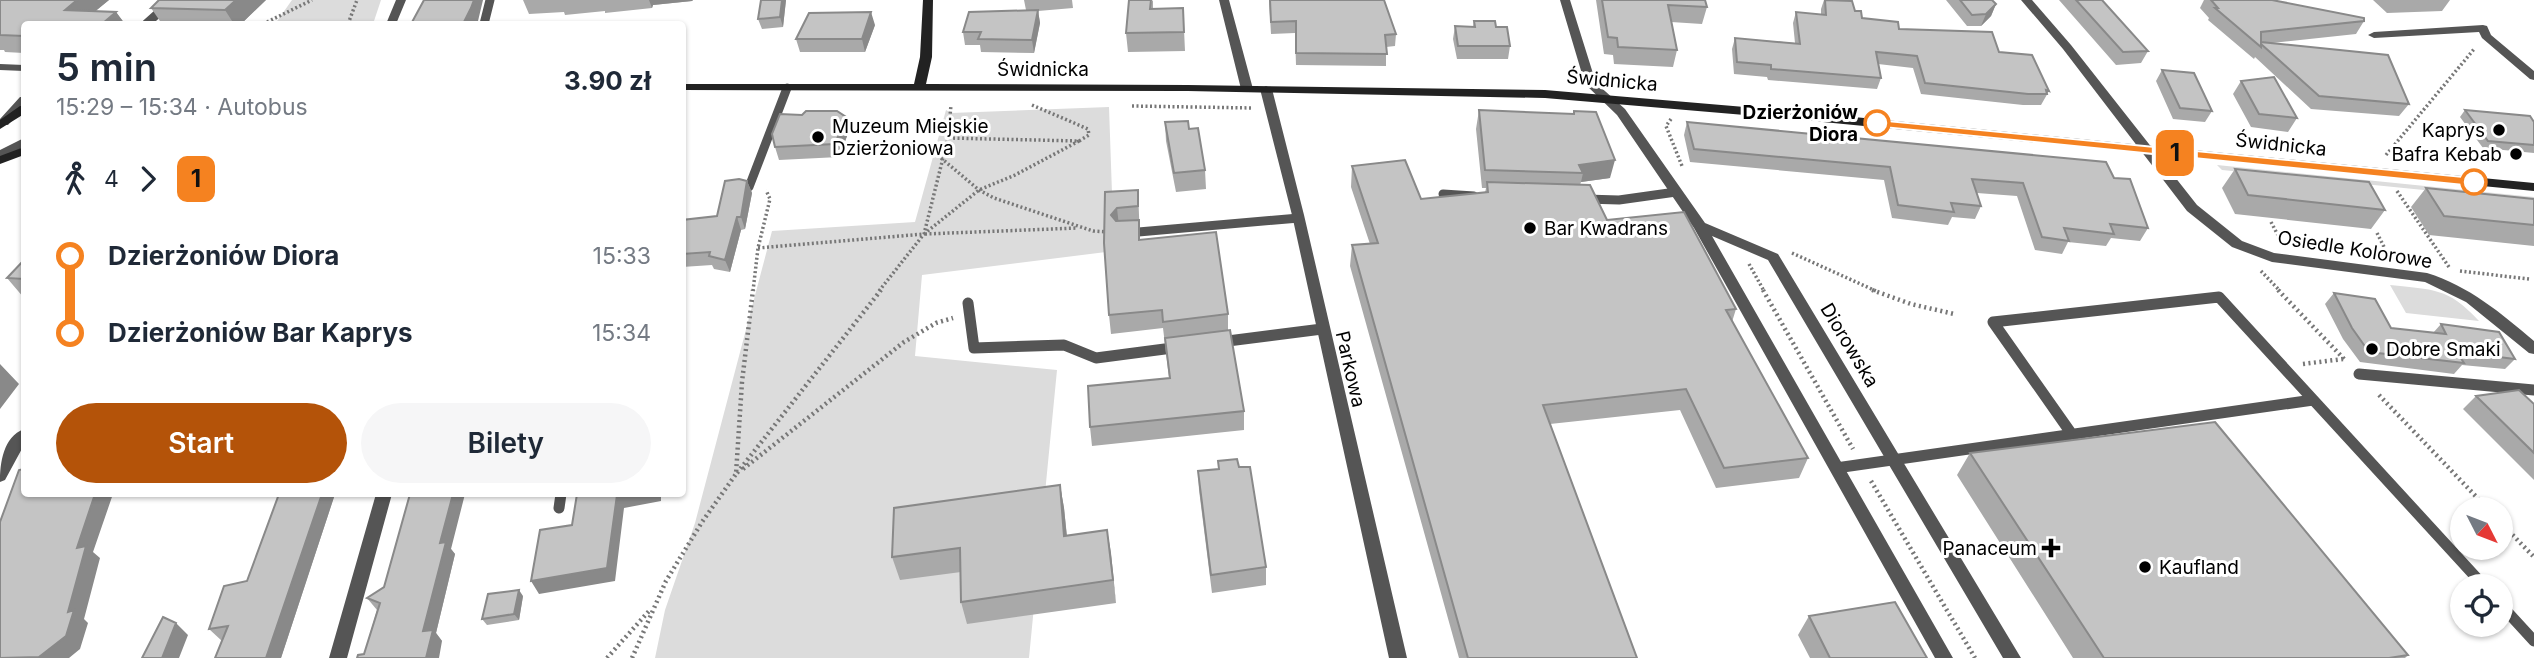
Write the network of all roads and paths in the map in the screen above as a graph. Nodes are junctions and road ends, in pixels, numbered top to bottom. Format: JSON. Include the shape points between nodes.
{"nodes":[{"id":1,"x":173,"y":0,"type":"edge"},
{"id":2,"x":312,"y":0,"type":"edge"},
{"id":3,"x":357,"y":0,"type":"edge"},
{"id":4,"x":401,"y":0,"type":"edge"},
{"id":5,"x":491,"y":0,"type":"edge"},
{"id":6,"x":928,"y":0,"type":"edge"},
{"id":7,"x":1224,"y":0,"type":"edge"},
{"id":8,"x":1565,"y":0,"type":"edge"},
{"id":9,"x":2026,"y":0,"type":"edge"},
{"id":10,"x":149,"y":21,"type":"edge"},
{"id":11,"x":269,"y":21,"type":"edge"},
{"id":12,"x":349,"y":21,"type":"edge"},
{"id":13,"x":392,"y":21,"type":"edge"},
{"id":14,"x":485,"y":21,"type":"edge"},
{"id":15,"x":2374,"y":35,"type":"dead end"},
{"id":16,"x":2486,"y":36,"type":"junction"},
{"id":17,"x":0,"y":67,"type":"edge"},
{"id":18,"x":21,"y":68,"type":"edge"},
{"id":19,"x":2534,"y":78,"type":"edge"},
{"id":20,"x":686,"y":87,"type":"edge"},
{"id":21,"x":787,"y":88,"type":"junction"},
{"id":22,"x":919,"y":89,"type":"junction"},
{"id":23,"x":1247,"y":89,"type":"junction"},
{"id":24,"x":1266,"y":89,"type":"junction"},
{"id":25,"x":1608,"y":99,"type":"junction"},
{"id":26,"x":21,"y":103,"type":"edge"},
{"id":27,"x":951,"y":105,"type":"dead end"},
{"id":28,"x":1032,"y":105,"type":"dead end"},
{"id":29,"x":1189,"y":107,"type":"dead end"},
{"id":30,"x":1253,"y":108,"type":"dead end"},
{"id":31,"x":21,"y":112,"type":"edge"},
{"id":32,"x":1672,"y":117,"type":"dead end"},
{"id":33,"x":1,"y":124,"type":"edge"},
{"id":34,"x":948,"y":138,"type":"junction"},
{"id":35,"x":1079,"y":141,"type":"junction"},
{"id":36,"x":21,"y":144,"type":"edge"},
{"id":37,"x":2149,"y":150,"type":"junction"},
{"id":38,"x":21,"y":152,"type":"edge"},
{"id":39,"x":0,"y":155,"type":"edge"},
{"id":40,"x":2386,"y":155,"type":"dead end"},
{"id":41,"x":941,"y":158,"type":"junction"},
{"id":42,"x":0,"y":160,"type":"edge"},
{"id":43,"x":1686,"y":176,"type":"dead end"},
{"id":44,"x":748,"y":187,"type":"joint"},
{"id":45,"x":2534,"y":187,"type":"edge"},
{"id":46,"x":979,"y":190,"type":"junction"},
{"id":47,"x":2398,"y":191,"type":"dead end"},
{"id":48,"x":1676,"y":192,"type":"junction"},
{"id":49,"x":1443,"y":194,"type":"edge"},
{"id":50,"x":1479,"y":196,"type":"edge"},
{"id":51,"x":1577,"y":199,"type":"edge"},
{"id":52,"x":1299,"y":218,"type":"junction"},
{"id":53,"x":1700,"y":226,"type":"junction"},
{"id":54,"x":1082,"y":227,"type":"junction"},
{"id":55,"x":1121,"y":233,"type":"joint"},
{"id":56,"x":924,"y":234,"type":"junction"},
{"id":57,"x":1744,"y":245,"type":"junction"},
{"id":58,"x":758,"y":247,"type":"junction"},
{"id":59,"x":1784,"y":249,"type":"dead end"},
{"id":60,"x":1721,"y":259,"type":"junction"},
{"id":61,"x":2529,"y":279,"type":"dead end"},
{"id":62,"x":968,"y":309,"type":"joint"},
{"id":63,"x":1954,"y":314,"type":"dead end"},
{"id":64,"x":1322,"y":329,"type":"junction"},
{"id":65,"x":1202,"y":344,"type":"edge"},
{"id":66,"x":1189,"y":346,"type":"edge"},
{"id":67,"x":2534,"y":349,"type":"edge"},
{"id":68,"x":2343,"y":359,"type":"dead end"},
{"id":69,"x":2283,"y":367,"type":"junction"},
{"id":70,"x":2359,"y":374,"type":"dead end"},
{"id":71,"x":2534,"y":390,"type":"edge"},
{"id":72,"x":2313,"y":400,"type":"junction"},
{"id":73,"x":2071,"y":433,"type":"junction"},
{"id":74,"x":21,"y":439,"type":"edge"},
{"id":75,"x":1893,"y":457,"type":"junction"},
{"id":76,"x":1861,"y":463,"type":"junction"},
{"id":77,"x":1836,"y":468,"type":"junction"},
{"id":78,"x":736,"y":474,"type":"junction"},
{"id":79,"x":0,"y":476,"type":"edge"},
{"id":80,"x":383,"y":497,"type":"edge"},
{"id":81,"x":561,"y":497,"type":"edge"},
{"id":82,"x":559,"y":508,"type":"dead end"},
{"id":83,"x":2513,"y":535,"type":"edge"},
{"id":84,"x":2534,"y":557,"type":"edge"},
{"id":85,"x":2473,"y":574,"type":"edge"},
{"id":86,"x":654,"y":606,"type":"junction"},
{"id":87,"x":2513,"y":618,"type":"edge"},
{"id":88,"x":2534,"y":641,"type":"edge"},
{"id":89,"x":338,"y":658,"type":"edge"},
{"id":90,"x":607,"y":658,"type":"edge"},
{"id":91,"x":632,"y":658,"type":"edge"},
{"id":92,"x":1398,"y":658,"type":"edge"},
{"id":93,"x":1944,"y":658,"type":"edge"},
{"id":94,"x":1975,"y":658,"type":"edge"},
{"id":95,"x":2012,"y":658,"type":"edge"}],
"edges":[{"from":1,"to":10,"type":"lane"},
{"from":2,"to":11,"type":"path"},
{"from":3,"to":12,"type":"path"},
{"from":4,"to":13,"type":"street"},
{"from":5,"to":14,"type":"lane"},
{"from":6,"to":22,"type":"street","via":[[926,57]]},
{"from":7,"to":23,"type":"street"},
{"from":8,"to":25,"type":"street","via":[[1591,84]]},
{"from":9,"to":37,"type":"street","name":"Osiedle Kolorowe"},
{"from":15,"to":16,"type":"street","via":[[2483,28]]},
{"from":16,"to":19,"type":"street"},
{"from":16,"to":40,"type":"path"},
{"from":17,"to":18,"type":"street"},
{"from":20,"to":21,"type":"street","name":"Świdnicka"},
{"from":21,"to":22,"type":"street","name":"Świdnicka"},
{"from":21,"to":44,"type":"lane"},
{"from":22,"to":23,"type":"street","name":"Świdnicka"},
{"from":23,"to":24,"type":"street","name":"Świdnicka"},
{"from":24,"to":25,"type":"street","name":"Świdnicka"},
{"from":24,"to":52,"type":"street","name":"Parkowa"},
{"from":25,"to":37,"type":"street","name":"Świdnicka"},
{"from":25,"to":48,"type":"street"},
{"from":26,"to":33,"type":"street"},
{"from":27,"to":34,"type":"path"},
{"from":28,"to":35,"type":"path","via":[[1088,129],[1089,135]]},
{"from":29,"to":30,"type":"path"},
{"from":31,"to":33,"type":"street"},
{"from":32,"to":43,"type":"path","via":[[1666,126]]},
{"from":34,"to":35,"type":"path"},
{"from":34,"to":41,"type":"path"},
{"from":35,"to":46,"type":"path"},
{"from":36,"to":39,"type":"street"},
{"from":37,"to":45,"type":"street","name":"Świdnicka"},
{"from":37,"to":67,"type":"street","name":"Osiedle Kolorowe","via":[[2192,208],[2237,244],[2272,257],[2448,284]]},
{"from":38,"to":42,"type":"street"},
{"from":41,"to":46,"type":"path"},
{"from":41,"to":56,"type":"path"},
{"from":44,"to":58,"type":"path","via":[[764,188],[770,199]]},
{"from":46,"to":54,"type":"path"},
{"from":46,"to":56,"type":"path"},
{"from":47,"to":61,"type":"path","via":[[2452,270]]},
{"from":48,"to":51,"type":"lane","via":[[1619,200]]},
{"from":48,"to":53,"type":"street"},
{"from":49,"to":50,"type":"lane"},
{"from":52,"to":55,"type":"lane"},
{"from":52,"to":64,"type":"street","name":"Parkowa"},
{"from":53,"to":57,"type":"street","name":"Diorowska"},
{"from":53,"to":60,"type":"street"},
{"from":54,"to":55,"type":"path"},
{"from":54,"to":56,"type":"path"},
{"from":56,"to":58,"type":"path"},
{"from":56,"to":78,"type":"path"},
{"from":57,"to":60,"type":"street"},
{"from":57,"to":75,"type":"street","name":"Diorowska","via":[[1773,257]]},
{"from":57,"to":76,"type":"path"},
{"from":58,"to":78,"type":"path"},
{"from":59,"to":63,"type":"path","via":[[1873,292]]},
{"from":60,"to":77,"type":"street"},
{"from":62,"to":66,"type":"lane","via":[[974,348],[1064,345],[1096,358]]},
{"from":62,"to":78,"type":"path","via":[[934,323],[884,358]]},
{"from":64,"to":65,"type":"lane"},
{"from":64,"to":92,"type":"street","name":"Parkowa"},
{"from":68,"to":69,"type":"path"},
{"from":69,"to":72,"type":"lane"},
{"from":69,"to":73,"type":"lane","via":[[2220,297],[1993,322]]},
{"from":70,"to":71,"type":"lane"},
{"from":72,"to":73,"type":"lane","via":[[2201,420]]},
{"from":72,"to":85,"type":"lane"},
{"from":73,"to":75,"type":"lane"},
{"from":74,"to":79,"type":"street"},
{"from":75,"to":76,"type":"lane"},
{"from":75,"to":95,"type":"street","name":"Diorowska"},
{"from":76,"to":77,"type":"lane"},
{"from":76,"to":94,"type":"path"},
{"from":77,"to":93,"type":"street"},
{"from":78,"to":86,"type":"path","via":[[702,522]]},
{"from":80,"to":89,"type":"street"},
{"from":81,"to":82,"type":"lane"},
{"from":83,"to":84,"type":"path"},
{"from":86,"to":90,"type":"path"},
{"from":86,"to":91,"type":"path"},
{"from":87,"to":88,"type":"lane"}]}
